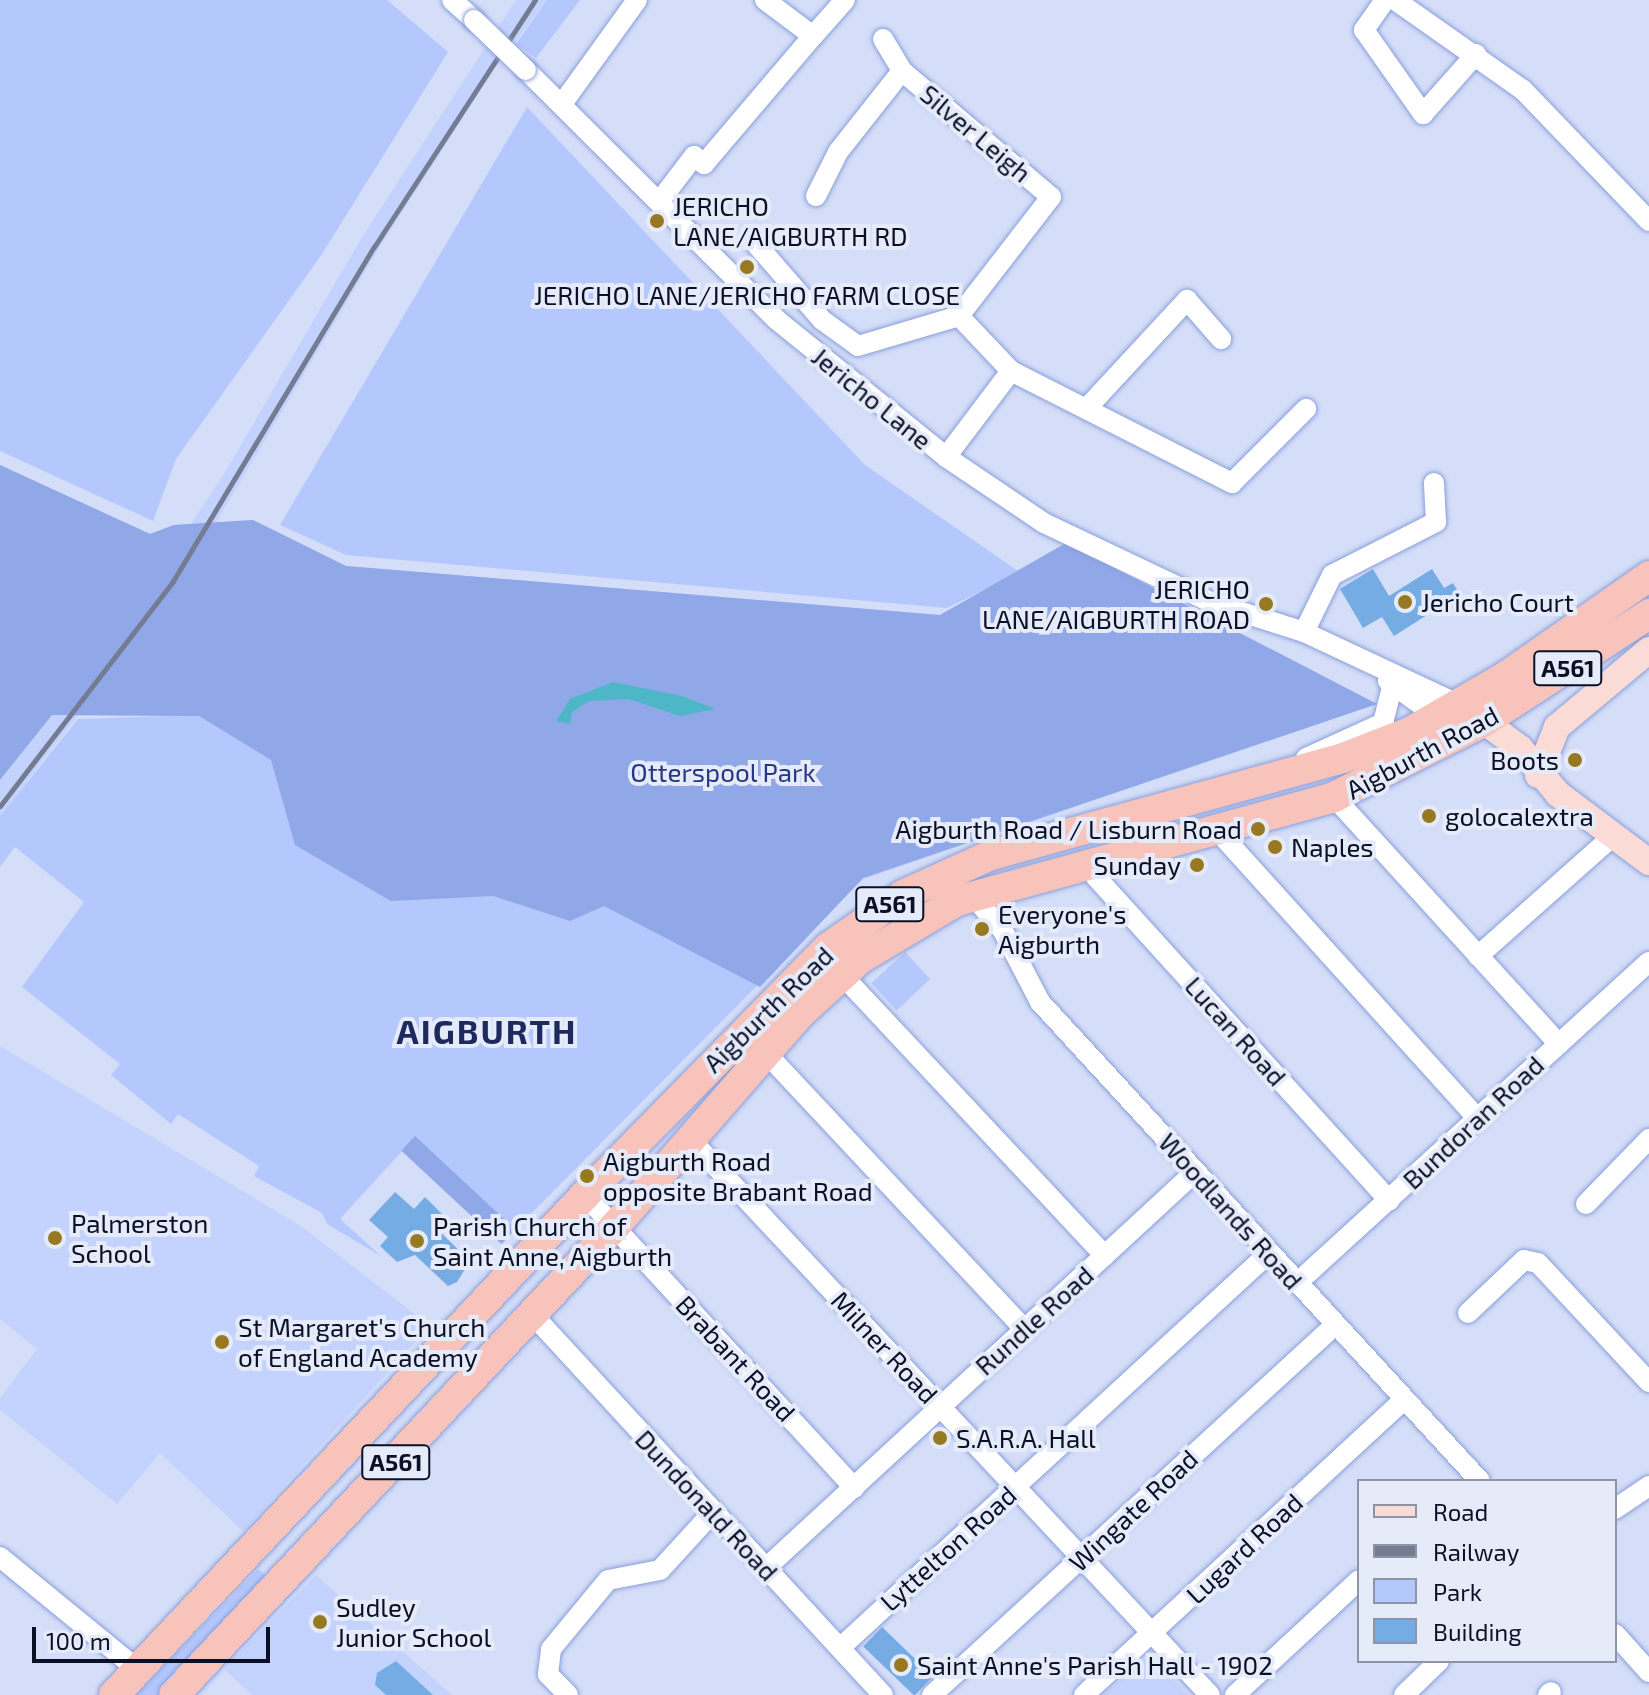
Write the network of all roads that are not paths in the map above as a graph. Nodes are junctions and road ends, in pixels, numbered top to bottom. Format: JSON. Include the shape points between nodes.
{"nodes":[{"id":1,"x":452,"y":0,"type":"edge"},
{"id":2,"x":637,"y":0,"type":"edge"},
{"id":3,"x":765,"y":0,"type":"edge"},
{"id":4,"x":845,"y":0,"type":"edge"},
{"id":5,"x":1385,"y":0,"type":"edge"},
{"id":6,"x":1395,"y":0,"type":"edge"},
{"id":7,"x":813,"y":36,"type":"junction"},
{"id":8,"x":883,"y":39,"type":"dead end"},
{"id":9,"x":1476,"y":54,"type":"junction"},
{"id":10,"x":902,"y":71,"type":"junction"},
{"id":11,"x":562,"y":104,"type":"junction"},
{"id":12,"x":816,"y":196,"type":"dead end"},
{"id":13,"x":662,"y":198,"type":"junction"},
{"id":14,"x":1649,"y":221,"type":"edge"},
{"id":15,"x":756,"y":244,"type":"dead end"},
{"id":16,"x":959,"y":316,"type":"junction"},
{"id":17,"x":1221,"y":339,"type":"dead end"},
{"id":18,"x":1011,"y":371,"type":"junction"},
{"id":19,"x":1086,"y":409,"type":"junction"},
{"id":20,"x":1306,"y":409,"type":"dead end"},
{"id":21,"x":946,"y":457,"type":"junction"},
{"id":22,"x":1434,"y":483,"type":"dead end"},
{"id":23,"x":1649,"y":576,"type":"edge"},
{"id":24,"x":1649,"y":614,"type":"edge"},
{"id":25,"x":1304,"y":632,"type":"junction"},
{"id":26,"x":1648,"y":652,"type":"edge"},
{"id":27,"x":1380,"y":668,"type":"junction"},
{"id":28,"x":1392,"y":688,"type":"junction"},
{"id":29,"x":1463,"y":719,"type":"junction"},
{"id":30,"x":1290,"y":769,"type":"junction"},
{"id":31,"x":1538,"y":775,"type":"junction"},
{"id":32,"x":1334,"y":797,"type":"junction"},
{"id":33,"x":1216,"y":829,"type":"junction"},
{"id":34,"x":1613,"y":836,"type":"junction"},
{"id":35,"x":1088,"y":860,"type":"junction"},
{"id":36,"x":1649,"y":862,"type":"edge"},
{"id":37,"x":1019,"y":880,"type":"junction"},
{"id":38,"x":957,"y":901,"type":"junction"},
{"id":39,"x":1002,"y":929,"type":"junction"},
{"id":40,"x":1478,"y":956,"type":"junction"},
{"id":41,"x":1649,"y":962,"type":"edge"},
{"id":42,"x":843,"y":976,"type":"junction"},
{"id":43,"x":1559,"y":1044,"type":"junction"},
{"id":44,"x":766,"y":1053,"type":"junction"},
{"id":45,"x":1476,"y":1117,"type":"junction"},
{"id":46,"x":690,"y":1139,"type":"junction"},
{"id":47,"x":1649,"y":1139,"type":"edge"},
{"id":48,"x":1196,"y":1171,"type":"junction"},
{"id":49,"x":585,"y":1195,"type":"junction"},
{"id":50,"x":1389,"y":1200,"type":"junction"},
{"id":51,"x":1586,"y":1204,"type":"dead end"},
{"id":52,"x":615,"y":1226,"type":"junction"},
{"id":53,"x":1269,"y":1253,"type":"junction"},
{"id":54,"x":1105,"y":1256,"type":"junction"},
{"id":55,"x":1297,"y":1283,"type":"junction"},
{"id":56,"x":1468,"y":1313,"type":"dead end"},
{"id":57,"x":532,"y":1314,"type":"junction"},
{"id":58,"x":1335,"y":1325,"type":"junction"},
{"id":59,"x":1024,"y":1329,"type":"junction"},
{"id":60,"x":1649,"y":1382,"type":"edge"},
{"id":61,"x":1403,"y":1401,"type":"junction"},
{"id":62,"x":940,"y":1406,"type":"junction"},
{"id":63,"x":1474,"y":1479,"type":"edge"},
{"id":64,"x":1016,"y":1486,"type":"junction"},
{"id":65,"x":1649,"y":1486,"type":"edge"},
{"id":66,"x":854,"y":1488,"type":"junction"},
{"id":67,"x":1617,"y":1508,"type":"edge"},
{"id":68,"x":713,"y":1512,"type":"junction"},
{"id":69,"x":0,"y":1557,"type":"edge"},
{"id":70,"x":1082,"y":1557,"type":"junction"},
{"id":71,"x":766,"y":1568,"type":"junction"},
{"id":72,"x":1357,"y":1582,"type":"edge"},
{"id":73,"x":1152,"y":1633,"type":"junction"},
{"id":74,"x":1617,"y":1636,"type":"edge"},
{"id":75,"x":840,"y":1648,"type":"junction"},
{"id":76,"x":1437,"y":1663,"type":"edge"},
{"id":77,"x":138,"y":1670,"type":"junction"},
{"id":78,"x":1649,"y":1672,"type":"edge"},
{"id":79,"x":114,"y":1695,"type":"edge"},
{"id":80,"x":174,"y":1695,"type":"edge"},
{"id":81,"x":568,"y":1695,"type":"edge"},
{"id":82,"x":883,"y":1695,"type":"edge"},
{"id":83,"x":932,"y":1695,"type":"edge"},
{"id":84,"x":1084,"y":1695,"type":"edge"},
{"id":85,"x":1210,"y":1695,"type":"edge"},
{"id":86,"x":1235,"y":1695,"type":"edge"},
{"id":87,"x":1404,"y":1695,"type":"edge"}],
"edges":[{"from":1,"to":11,"type":"street","name":"Jericho Lane","bridge":true},
{"from":2,"to":11,"type":"street"},
{"from":3,"to":7,"type":"street"},
{"from":4,"to":7,"type":"street"},
{"from":5,"to":9,"type":"street","via":[[1364,30],[1423,114]]},
{"from":6,"to":9,"type":"street"},
{"from":7,"to":13,"type":"street","via":[[694,155]]},
{"from":8,"to":10,"type":"street"},
{"from":9,"to":14,"type":"street","via":[[1566,131]]},
{"from":10,"to":12,"type":"street","name":"Silver Leigh","via":[[838,152]]},
{"from":10,"to":16,"type":"street","name":"Silver Leigh","via":[[1051,197]]},
{"from":11,"to":13,"type":"street","name":"Jericho Lane"},
{"from":13,"to":21,"type":"street","name":"Jericho Lane","via":[[777,320]]},
{"from":15,"to":16,"type":"street","via":[[822,320],[858,346]]},
{"from":16,"to":18,"type":"street"},
{"from":17,"to":19,"type":"street","via":[[1187,300]]},
{"from":18,"to":19,"type":"street"},
{"from":18,"to":21,"type":"street"},
{"from":19,"to":20,"type":"street","via":[[1232,483]]},
{"from":21,"to":25,"type":"street","name":"Jericho Lane","via":[[1044,523],[1210,602]]},
{"from":22,"to":25,"type":"street","via":[[1436,522],[1332,575]]},
{"from":23,"to":29,"type":"highway","name":"Aigburth Road","number":"A561"},
{"from":24,"to":29,"type":"highway","name":"Aigburth Road","number":"A561"},
{"from":25,"to":27,"type":"street","name":"Jericho Lane"},
{"from":26,"to":31,"type":"main road","via":[[1557,727]]},
{"from":27,"to":28,"type":"street"},
{"from":27,"to":29,"type":"street","name":"Jericho Lane"},
{"from":28,"to":29,"type":"street"},
{"from":28,"to":30,"type":"street","via":[[1383,723]]},
{"from":29,"to":30,"type":"highway","name":"Aigburth Road","number":"A561","via":[[1343,758]]},
{"from":29,"to":31,"type":"main road","via":[[1520,748]]},
{"from":29,"to":32,"type":"highway","name":"Aigburth Road","number":"A561"},
{"from":30,"to":49,"type":"highway","name":"Aigburth Road","number":"A561","via":[[991,855],[903,895],[792,980]]},
{"from":31,"to":34,"type":"main road"},
{"from":32,"to":33,"type":"highway","name":"Aigburth Road","number":"A561"},
{"from":32,"to":40,"type":"street"},
{"from":33,"to":35,"type":"highway","name":"Aigburth Road","number":"A561"},
{"from":33,"to":45,"type":"street"},
{"from":34,"to":36,"type":"main road"},
{"from":34,"to":40,"type":"street"},
{"from":35,"to":37,"type":"highway","name":"Aigburth Road","number":"A561"},
{"from":35,"to":50,"type":"street","name":"Lucan Road","via":[[1095,876]]},
{"from":37,"to":38,"type":"highway","name":"Aigburth Road","number":"A561"},
{"from":37,"to":39,"type":"street","via":[[1008,897]]},
{"from":38,"to":39,"type":"street","name":"Woodlands Road","via":[[979,903]]},
{"from":38,"to":42,"type":"highway","name":"Aigburth Road","number":"A561","via":[[907,925]]},
{"from":39,"to":48,"type":"street","name":"Woodlands Road","via":[[1040,1002]]},
{"from":40,"to":43,"type":"street"},
{"from":41,"to":43,"type":"street","name":"Bundoran Road"},
{"from":42,"to":44,"type":"highway","name":"Aigburth Road","number":"A561"},
{"from":42,"to":54,"type":"street"},
{"from":43,"to":45,"type":"street","name":"Bundoran Road"},
{"from":44,"to":46,"type":"highway","name":"Aigburth Road","number":"A561"},
{"from":44,"to":59,"type":"street"},
{"from":45,"to":50,"type":"street","name":"Bundoran Road"},
{"from":46,"to":52,"type":"highway","name":"Aigburth Road","number":"A561"},
{"from":46,"to":62,"type":"street","name":"Milner Road"},
{"from":47,"to":51,"type":"street"},
{"from":48,"to":53,"type":"street","name":"Woodlands Road"},
{"from":48,"to":54,"type":"street","name":"Rundle Road"},
{"from":49,"to":52,"type":"street","name":"Brabant Road"},
{"from":49,"to":77,"type":"highway","name":"Aigburth Road","number":"A561"},
{"from":50,"to":55,"type":"street","name":"Bundoran Road"},
{"from":52,"to":57,"type":"highway","name":"Aigburth Road","number":"A561"},
{"from":52,"to":66,"type":"street","name":"Brabant Road"},
{"from":53,"to":55,"type":"street","name":"Woodlands Road"},
{"from":53,"to":64,"type":"street","name":"Lyttelton Road"},
{"from":54,"to":59,"type":"street","name":"Rundle Road"},
{"from":55,"to":58,"type":"street","name":"Woodlands Road"},
{"from":56,"to":60,"type":"street","via":[[1524,1260],[1538,1263]]},
{"from":57,"to":68,"type":"street","name":"Dundonald Road"},
{"from":57,"to":80,"type":"highway","name":"Aigburth Road","number":"A561"},
{"from":58,"to":61,"type":"street","name":"Woodlands Road"},
{"from":58,"to":70,"type":"street","name":"Wingate Road"},
{"from":59,"to":62,"type":"street","name":"Rundle Road"},
{"from":61,"to":63,"type":"street","name":"Woodlands Road"},
{"from":61,"to":73,"type":"street","name":"Lugard Road"},
{"from":62,"to":64,"type":"street","name":"Milner Road"},
{"from":62,"to":66,"type":"street","name":"Rundle Road"},
{"from":64,"to":70,"type":"street","name":"Milner Road"},
{"from":64,"to":75,"type":"street","name":"Lyttelton Road"},
{"from":65,"to":67,"type":"street"},
{"from":66,"to":71,"type":"street","name":"Rundle Road"},
{"from":68,"to":71,"type":"street","name":"Dundonald Road"},
{"from":68,"to":81,"type":"street","via":[[660,1570],[608,1580],[551,1649],[548,1674]]},
{"from":69,"to":77,"type":"street"},
{"from":70,"to":73,"type":"street","name":"Milner Road"},
{"from":70,"to":83,"type":"street","name":"Wingate Road"},
{"from":71,"to":75,"type":"street","name":"Dundonald Road"},
{"from":72,"to":86,"type":"street"},
{"from":73,"to":84,"type":"street","name":"Lugard Road"},
{"from":73,"to":85,"type":"street","name":"Milner Road"},
{"from":74,"to":78,"type":"street"},
{"from":75,"to":82,"type":"street","name":"Dundonald Road"},
{"from":76,"to":87,"type":"street"},
{"from":77,"to":79,"type":"highway","name":"Aigburth Road","number":"A561"}]}
